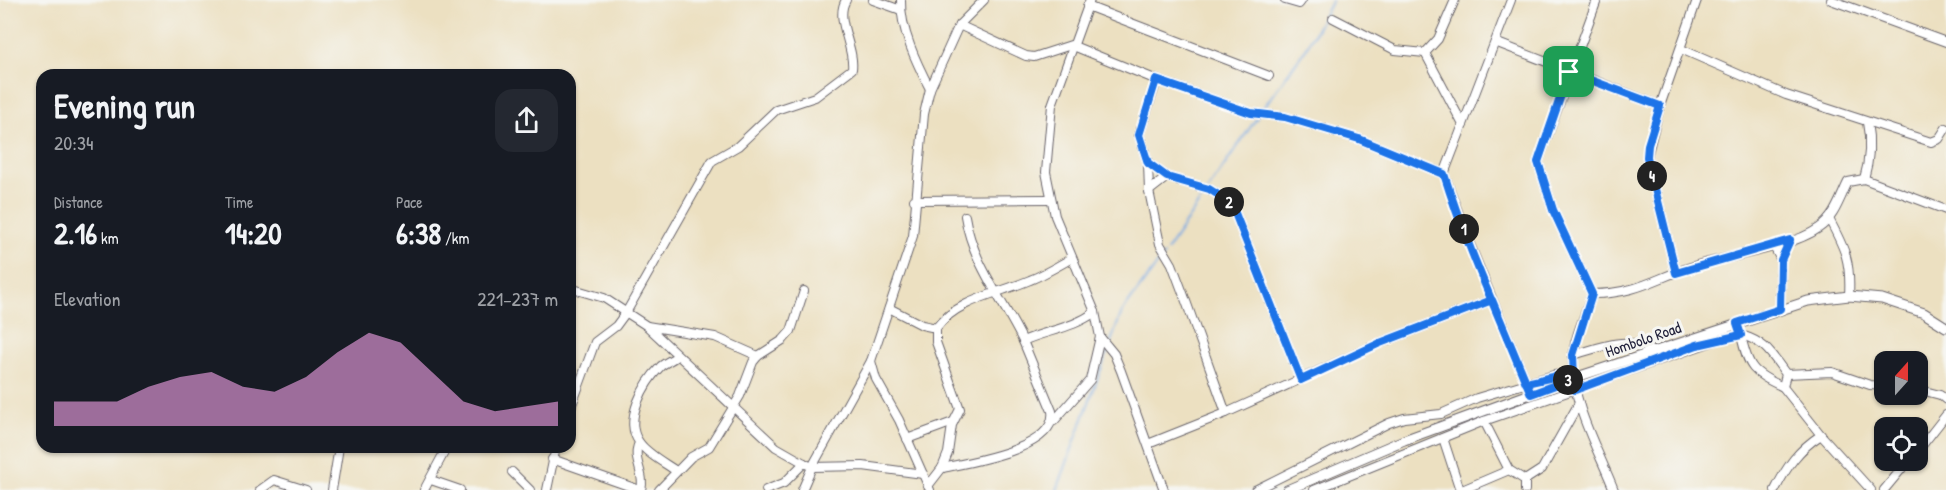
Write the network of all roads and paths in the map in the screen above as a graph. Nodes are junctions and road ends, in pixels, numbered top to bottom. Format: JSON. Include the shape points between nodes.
{"nodes":[{"id":1,"x":846,"y":0,"type":"edge"},
{"id":2,"x":873,"y":0,"type":"edge"},
{"id":3,"x":901,"y":0,"type":"edge"},
{"id":4,"x":984,"y":0,"type":"edge"},
{"id":5,"x":1285,"y":0,"type":"edge"},
{"id":6,"x":1302,"y":0,"type":"edge"},
{"id":7,"x":1455,"y":0,"type":"edge"},
{"id":8,"x":1511,"y":0,"type":"edge"},
{"id":9,"x":1597,"y":0,"type":"edge"},
{"id":10,"x":1697,"y":0,"type":"edge"},
{"id":11,"x":1831,"y":0,"type":"edge"},
{"id":12,"x":1088,"y":3,"type":"edge"},
{"id":13,"x":1854,"y":4,"type":"edge"},
{"id":14,"x":901,"y":10,"type":"junction"},
{"id":15,"x":1333,"y":18,"type":"dead end"},
{"id":16,"x":959,"y":25,"type":"junction"},
{"id":17,"x":1495,"y":42,"type":"junction"},
{"id":18,"x":1946,"y":42,"type":"edge"},
{"id":19,"x":1071,"y":45,"type":"junction"},
{"id":20,"x":1681,"y":49,"type":"junction"},
{"id":21,"x":1425,"y":53,"type":"junction"},
{"id":22,"x":1569,"y":72,"type":"junction"},
{"id":23,"x":1269,"y":76,"type":"dead end"},
{"id":24,"x":1156,"y":80,"type":"junction"},
{"id":25,"x":930,"y":89,"type":"junction"},
{"id":26,"x":1660,"y":106,"type":"junction"},
{"id":27,"x":1867,"y":122,"type":"junction"},
{"id":28,"x":1463,"y":125,"type":"junction"},
{"id":29,"x":1946,"y":128,"type":"edge"},
{"id":30,"x":1148,"y":163,"type":"junction"},
{"id":31,"x":1444,"y":174,"type":"junction"},
{"id":32,"x":1167,"y":177,"type":"junction"},
{"id":33,"x":1864,"y":179,"type":"junction"},
{"id":34,"x":1149,"y":191,"type":"junction"},
{"id":35,"x":1050,"y":199,"type":"junction"},
{"id":36,"x":914,"y":200,"type":"junction"},
{"id":37,"x":1946,"y":210,"type":"edge"},
{"id":38,"x":965,"y":216,"type":"dead end"},
{"id":39,"x":1829,"y":219,"type":"junction"},
{"id":40,"x":1790,"y":240,"type":"junction"},
{"id":41,"x":1773,"y":245,"type":"junction"},
{"id":42,"x":1072,"y":258,"type":"junction"},
{"id":43,"x":1781,"y":260,"type":"junction"},
{"id":44,"x":1676,"y":273,"type":"junction"},
{"id":45,"x":576,"y":290,"type":"edge"},
{"id":46,"x":804,"y":291,"type":"dead end"},
{"id":47,"x":998,"y":292,"type":"junction"},
{"id":48,"x":1592,"y":294,"type":"junction"},
{"id":49,"x":1849,"y":296,"type":"junction"},
{"id":50,"x":1492,"y":300,"type":"junction"},
{"id":51,"x":889,"y":308,"type":"junction"},
{"id":52,"x":1780,"y":309,"type":"junction"},
{"id":53,"x":627,"y":311,"type":"junction"},
{"id":54,"x":1095,"y":312,"type":"junction"},
{"id":55,"x":1737,"y":323,"type":"junction"},
{"id":56,"x":647,"y":326,"type":"junction"},
{"id":57,"x":1946,"y":327,"type":"edge"},
{"id":58,"x":936,"y":328,"type":"junction"},
{"id":59,"x":1741,"y":335,"type":"junction"},
{"id":60,"x":1100,"y":337,"type":"junction"},
{"id":61,"x":1023,"y":341,"type":"junction"},
{"id":62,"x":1653,"y":352,"type":"junction"},
{"id":63,"x":1573,"y":355,"type":"junction"},
{"id":64,"x":677,"y":356,"type":"junction"},
{"id":65,"x":758,"y":356,"type":"junction"},
{"id":66,"x":871,"y":361,"type":"junction"},
{"id":67,"x":1786,"y":374,"type":"junction"},
{"id":68,"x":1574,"y":378,"type":"junction"},
{"id":69,"x":1301,"y":380,"type":"junction"},
{"id":70,"x":1526,"y":383,"type":"junction"},
{"id":71,"x":1874,"y":385,"type":"edge"},
{"id":72,"x":1783,"y":387,"type":"junction"},
{"id":73,"x":1575,"y":390,"type":"junction"},
{"id":74,"x":1928,"y":392,"type":"edge"},
{"id":75,"x":576,"y":394,"type":"edge"},
{"id":76,"x":1531,"y":394,"type":"junction"},
{"id":77,"x":1477,"y":398,"type":"junction"},
{"id":78,"x":1946,"y":400,"type":"edge"},
{"id":79,"x":1579,"y":403,"type":"junction"},
{"id":80,"x":735,"y":406,"type":"junction"},
{"id":81,"x":1226,"y":413,"type":"junction"},
{"id":82,"x":1946,"y":415,"type":"edge"},
{"id":83,"x":1483,"y":416,"type":"junction"},
{"id":84,"x":1054,"y":421,"type":"junction"},
{"id":85,"x":954,"y":422,"type":"junction"},
{"id":86,"x":1821,"y":435,"type":"junction"},
{"id":87,"x":1443,"y":438,"type":"junction"},
{"id":88,"x":1928,"y":438,"type":"edge"},
{"id":89,"x":908,"y":439,"type":"junction"},
{"id":90,"x":639,"y":443,"type":"junction"},
{"id":91,"x":1148,"y":444,"type":"junction"},
{"id":92,"x":338,"y":453,"type":"edge"},
{"id":93,"x":444,"y":453,"type":"edge"},
{"id":94,"x":554,"y":453,"type":"edge"},
{"id":95,"x":552,"y":459,"type":"junction"},
{"id":96,"x":804,"y":463,"type":"junction"},
{"id":97,"x":812,"y":467,"type":"junction"},
{"id":98,"x":942,"y":468,"type":"junction"},
{"id":99,"x":1509,"y":470,"type":"junction"},
{"id":100,"x":676,"y":471,"type":"junction"},
{"id":101,"x":1900,"y":471,"type":"edge"},
{"id":102,"x":512,"y":472,"type":"dead end"},
{"id":103,"x":923,"y":474,"type":"junction"},
{"id":104,"x":431,"y":480,"type":"junction"},
{"id":105,"x":1525,"y":480,"type":"junction"},
{"id":106,"x":929,"y":488,"type":"edge"},
{"id":107,"x":260,"y":490,"type":"edge"},
{"id":108,"x":306,"y":490,"type":"edge"},
{"id":109,"x":332,"y":490,"type":"edge"},
{"id":110,"x":424,"y":490,"type":"edge"},
{"id":111,"x":460,"y":490,"type":"edge"},
{"id":112,"x":530,"y":490,"type":"edge"},
{"id":113,"x":547,"y":490,"type":"edge"},
{"id":114,"x":641,"y":490,"type":"edge"},
{"id":115,"x":658,"y":490,"type":"edge"},
{"id":116,"x":766,"y":490,"type":"edge"},
{"id":117,"x":802,"y":490,"type":"edge"},
{"id":118,"x":1164,"y":490,"type":"edge"},
{"id":119,"x":1255,"y":490,"type":"edge"},
{"id":120,"x":1287,"y":490,"type":"edge"},
{"id":121,"x":1314,"y":490,"type":"edge"},
{"id":122,"x":1461,"y":490,"type":"edge"},
{"id":123,"x":1525,"y":490,"type":"edge"},
{"id":124,"x":1614,"y":490,"type":"edge"},
{"id":125,"x":1775,"y":490,"type":"edge"},
{"id":126,"x":1871,"y":490,"type":"edge"},
{"id":127,"x":1884,"y":490,"type":"edge"}],
"edges":[{"from":1,"to":53,"type":"street","via":[[841,14],[852,69],[815,97],[776,110],[738,146],[712,161]]},
{"from":2,"to":14,"type":"street"},
{"from":3,"to":14,"type":"street"},
{"from":4,"to":16,"type":"street"},
{"from":5,"to":6,"type":"street","via":[[1299,4]]},
{"from":7,"to":21,"type":"street","via":[[1438,39]]},
{"from":8,"to":17,"type":"street"},
{"from":9,"to":22,"type":"street"},
{"from":10,"to":20,"type":"street"},
{"from":11,"to":13,"type":"street"},
{"from":12,"to":19,"type":"street"},
{"from":12,"to":23,"type":"street"},
{"from":13,"to":18,"type":"street"},
{"from":14,"to":25,"type":"street"},
{"from":15,"to":21,"type":"street","via":[[1395,50]]},
{"from":16,"to":19,"type":"street","via":[[1026,56],[1041,56]]},
{"from":16,"to":25,"type":"street"},
{"from":17,"to":22,"type":"street"},
{"from":17,"to":28,"type":"street"},
{"from":19,"to":24,"type":"street"},
{"from":19,"to":35,"type":"street","via":[[1051,113],[1046,172]]},
{"from":20,"to":26,"type":"street"},
{"from":20,"to":27,"type":"street","via":[[1786,95]]},
{"from":21,"to":28,"type":"street"},
{"from":22,"to":26,"type":"street"},
{"from":22,"to":48,"type":"street","via":[[1538,162],[1553,210]]},
{"from":24,"to":30,"type":"street","via":[[1139,135]]},
{"from":24,"to":31,"type":"street","via":[[1251,113],[1285,117],[1359,139]]},
{"from":25,"to":36,"type":"street"},
{"from":26,"to":44,"type":"street","via":[[1647,157]]},
{"from":27,"to":29,"type":"street","via":[[1931,142],[1939,139]]},
{"from":27,"to":33,"type":"street","via":[[1871,139]]},
{"from":28,"to":31,"type":"street"},
{"from":30,"to":32,"type":"street"},
{"from":30,"to":34,"type":"street"},
{"from":31,"to":50,"type":"street"},
{"from":32,"to":34,"type":"street"},
{"from":32,"to":69,"type":"street","via":[[1209,189],[1231,203]]},
{"from":33,"to":37,"type":"street"},
{"from":33,"to":39,"type":"street","via":[[1848,182]]},
{"from":34,"to":81,"type":"street","via":[[1160,244],[1172,264]]},
{"from":35,"to":36,"type":"street"},
{"from":35,"to":42,"type":"street"},
{"from":36,"to":51,"type":"street","via":[[913,236]]},
{"from":38,"to":47,"type":"street","via":[[980,264]]},
{"from":39,"to":40,"type":"street","via":[[1819,228]]},
{"from":39,"to":49,"type":"street","via":[[1848,255]]},
{"from":40,"to":41,"type":"street"},
{"from":40,"to":43,"type":"street"},
{"from":41,"to":43,"type":"street"},
{"from":41,"to":44,"type":"street"},
{"from":42,"to":47,"type":"street"},
{"from":42,"to":54,"type":"street"},
{"from":43,"to":52,"type":"street"},
{"from":44,"to":48,"type":"street","via":[[1638,289]]},
{"from":45,"to":53,"type":"street","via":[[599,296]]},
{"from":46,"to":65,"type":"street","via":[[789,334]]},
{"from":47,"to":58,"type":"street","via":[[957,307]]},
{"from":47,"to":61,"type":"street"},
{"from":48,"to":63,"type":"street"},
{"from":49,"to":52,"type":"street","name":"Hombolo Road"},
{"from":49,"to":57,"type":"street","name":"Hombolo Road","via":[[1906,306]]},
{"from":50,"to":69,"type":"street","via":[[1380,343]]},
{"from":50,"to":70,"type":"street"},
{"from":51,"to":58,"type":"street"},
{"from":51,"to":66,"type":"street"},
{"from":52,"to":55,"type":"street","name":"Hombolo Road"},
{"from":53,"to":56,"type":"street"},
{"from":53,"to":75,"type":"street","via":[[616,326],[595,342]]},
{"from":54,"to":60,"type":"street"},
{"from":54,"to":61,"type":"street","via":[[1081,323]]},
{"from":55,"to":59,"type":"street"},
{"from":55,"to":62,"type":"street","name":"Hombolo Road"},
{"from":56,"to":64,"type":"street"},
{"from":56,"to":65,"type":"street","via":[[715,337]]},
{"from":58,"to":85,"type":"street","via":[[936,342],[960,409]]},
{"from":59,"to":67,"type":"street","via":[[1760,340]]},
{"from":59,"to":72,"type":"street","via":[[1754,372]]},
{"from":59,"to":73,"type":"street","via":[[1697,345]]},
{"from":60,"to":84,"type":"street","via":[[1090,380]]},
{"from":60,"to":91,"type":"street","via":[[1114,354]]},
{"from":61,"to":84,"type":"street"},
{"from":62,"to":63,"type":"street","via":[[1639,343],[1624,342]]},
{"from":62,"to":68,"type":"street","name":"Hombolo Road"},
{"from":63,"to":68,"type":"street"},
{"from":64,"to":80,"type":"street"},
{"from":64,"to":90,"type":"street","via":[[647,384],[635,407],[634,428]]},
{"from":65,"to":80,"type":"street"},
{"from":66,"to":89,"type":"street","via":[[876,379]]},
{"from":66,"to":97,"type":"street"},
{"from":67,"to":71,"type":"street","via":[[1832,372]]},
{"from":67,"to":72,"type":"street"},
{"from":68,"to":70,"type":"street","via":[[1567,374]]},
{"from":68,"to":73,"type":"street"},
{"from":68,"to":76,"type":"street","name":"Hombolo Road"},
{"from":69,"to":81,"type":"street"},
{"from":70,"to":76,"type":"street"},
{"from":70,"to":77,"type":"street"},
{"from":72,"to":86,"type":"street"},
{"from":73,"to":79,"type":"street"},
{"from":73,"to":83,"type":"street"},
{"from":74,"to":78,"type":"street"},
{"from":76,"to":83,"type":"street","name":"Hombolo Road"},
{"from":77,"to":83,"type":"street"},
{"from":77,"to":119,"type":"street","via":[[1441,414],[1389,423]]},
{"from":79,"to":105,"type":"street","via":[[1542,469]]},
{"from":79,"to":124,"type":"street"},
{"from":80,"to":96,"type":"street","via":[[776,447]]},
{"from":80,"to":100,"type":"street","via":[[709,447]]},
{"from":81,"to":91,"type":"street"},
{"from":82,"to":88,"type":"street"},
{"from":83,"to":87,"type":"street"},
{"from":83,"to":99,"type":"street"},
{"from":83,"to":120,"type":"street","name":"Hombolo Road","via":[[1404,440]]},
{"from":84,"to":98,"type":"street","via":[[1041,436],[1007,453]]},
{"from":85,"to":89,"type":"street"},
{"from":85,"to":98,"type":"street"},
{"from":86,"to":125,"type":"street","via":[[1788,463]]},
{"from":86,"to":126,"type":"street"},
{"from":87,"to":121,"type":"street"},
{"from":87,"to":122,"type":"street"},
{"from":89,"to":103,"type":"street"},
{"from":90,"to":100,"type":"street"},
{"from":90,"to":114,"type":"street","via":[[636,458],[643,482]]},
{"from":91,"to":118,"type":"street"},
{"from":92,"to":109,"type":"street"},
{"from":93,"to":104,"type":"street"},
{"from":94,"to":95,"type":"street"},
{"from":95,"to":113,"type":"street"},
{"from":95,"to":114,"type":"street"},
{"from":96,"to":97,"type":"street"},
{"from":96,"to":116,"type":"street","via":[[784,483]]},
{"from":97,"to":103,"type":"street","via":[[850,466]]},
{"from":97,"to":117,"type":"street"},
{"from":98,"to":106,"type":"street"},
{"from":99,"to":105,"type":"street"},
{"from":99,"to":122,"type":"street"},
{"from":100,"to":115,"type":"street"},
{"from":101,"to":127,"type":"street"},
{"from":102,"to":112,"type":"street"},
{"from":103,"to":106,"type":"street"},
{"from":104,"to":110,"type":"street"},
{"from":104,"to":111,"type":"street"},
{"from":105,"to":123,"type":"street"},
{"from":107,"to":108,"type":"street","via":[[274,480]]}]}
